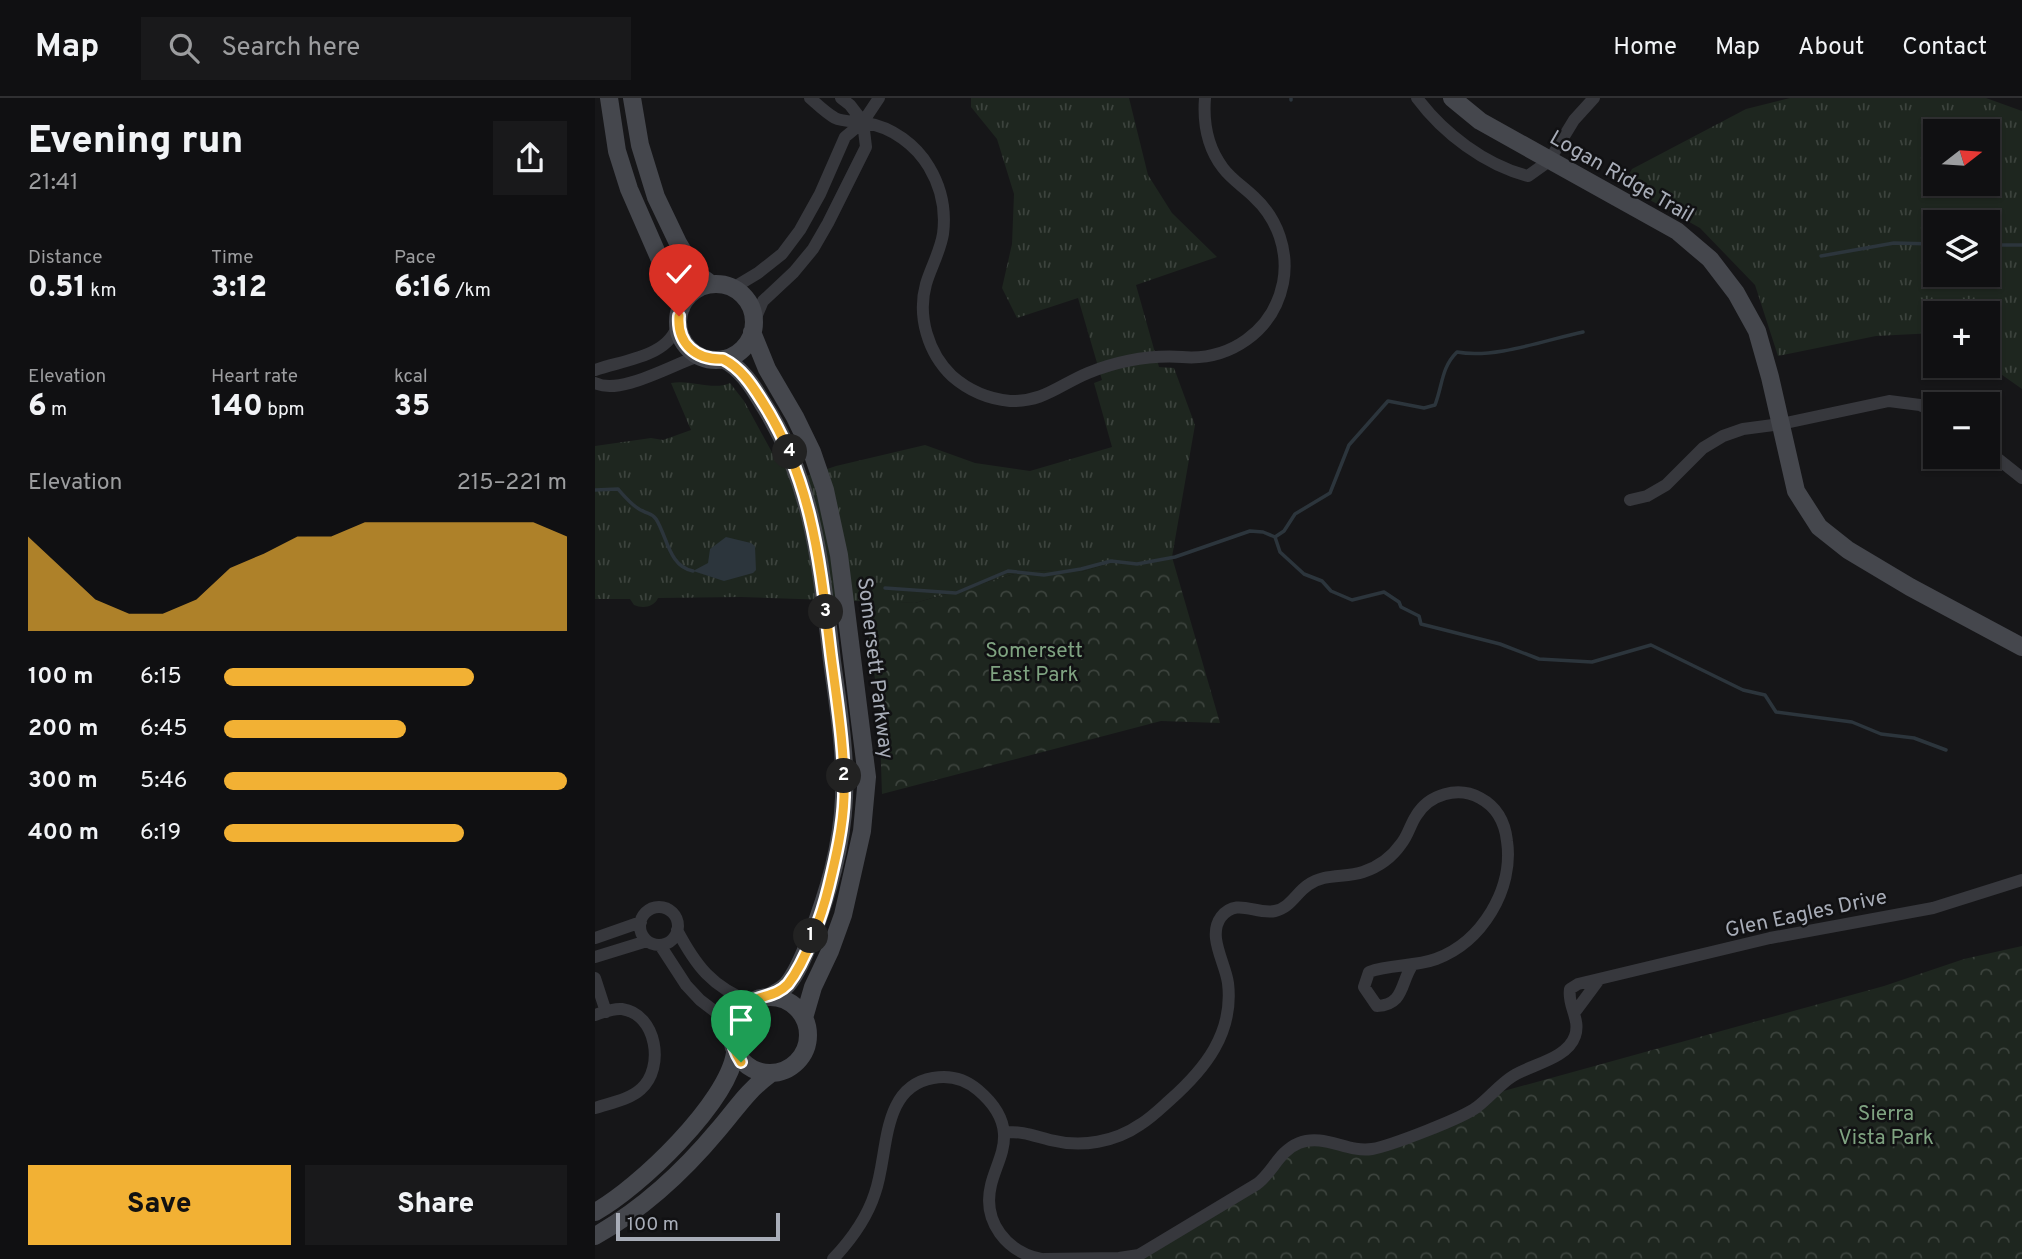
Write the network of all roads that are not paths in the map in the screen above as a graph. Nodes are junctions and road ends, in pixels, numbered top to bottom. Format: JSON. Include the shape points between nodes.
{"nodes":[{"id":1,"x":609,"y":98,"type":"edge"},
{"id":2,"x":632,"y":98,"type":"edge"},
{"id":3,"x":810,"y":98,"type":"edge"},
{"id":4,"x":841,"y":98,"type":"edge"},
{"id":5,"x":879,"y":98,"type":"edge"},
{"id":6,"x":1205,"y":98,"type":"edge"},
{"id":7,"x":1417,"y":98,"type":"edge"},
{"id":8,"x":1594,"y":98,"type":"edge"},
{"id":9,"x":1456,"y":100,"type":"edge"},
{"id":10,"x":863,"y":122,"type":"junction"},
{"id":11,"x":1549,"y":161,"type":"junction"},
{"id":12,"x":711,"y":284,"type":"junction"},
{"id":13,"x":733,"y":288,"type":"junction"},
{"id":14,"x":679,"y":316,"type":"junction"},
{"id":15,"x":753,"y":327,"type":"junction"},
{"id":16,"x":699,"y":356,"type":"junction"},
{"id":17,"x":723,"y":359,"type":"junction"},
{"id":18,"x":595,"y":370,"type":"edge"},
{"id":19,"x":595,"y":383,"type":"edge"},
{"id":20,"x":1923,"y":406,"type":"edge"},
{"id":21,"x":1781,"y":424,"type":"junction"},
{"id":22,"x":2000,"y":461,"type":"edge"},
{"id":23,"x":2022,"y":478,"type":"edge"},
{"id":24,"x":1630,"y":500,"type":"dead end"},
{"id":25,"x":2022,"y":647,"type":"edge"},
{"id":26,"x":2022,"y":880,"type":"edge"},
{"id":27,"x":641,"y":922,"type":"junction"},
{"id":28,"x":677,"y":930,"type":"junction"},
{"id":29,"x":595,"y":938,"type":"edge"},
{"id":30,"x":654,"y":943,"type":"junction"},
{"id":31,"x":595,"y":957,"type":"edge"},
{"id":32,"x":1413,"y":964,"type":"dead end"},
{"id":33,"x":595,"y":978,"type":"edge"},
{"id":34,"x":1598,"y":981,"type":"junction"},
{"id":35,"x":769,"y":997,"type":"junction"},
{"id":36,"x":751,"y":1002,"type":"junction"},
{"id":37,"x":1575,"y":1012,"type":"junction"},
{"id":38,"x":600,"y":1013,"type":"edge"},
{"id":39,"x":804,"y":1018,"type":"junction"},
{"id":40,"x":731,"y":1034,"type":"junction"},
{"id":41,"x":736,"y":1053,"type":"junction"},
{"id":42,"x":770,"y":1074,"type":"junction"},
{"id":43,"x":595,"y":1108,"type":"edge"},
{"id":44,"x":1004,"y":1132,"type":"junction"},
{"id":45,"x":595,"y":1212,"type":"edge"},
{"id":46,"x":595,"y":1236,"type":"edge"},
{"id":47,"x":833,"y":1259,"type":"edge"},
{"id":48,"x":1042,"y":1259,"type":"edge"}],
"edges":[{"from":1,"to":14,"type":"main road","via":[[617,151],[629,189]]},
{"from":2,"to":12,"type":"main road","via":[[656,197],[696,274]]},
{"from":3,"to":10,"type":"street","via":[[836,119]]},
{"from":4,"to":10,"type":"street"},
{"from":5,"to":10,"type":"street"},
{"from":6,"to":10,"type":"street","via":[[1206,133],[1215,157],[1261,204],[1278,231],[1285,271],[1277,302],[1259,329],[1224,352],[1194,358],[1152,356],[1099,370],[1049,394],[1020,401],[978,393],[950,373],[931,347],[923,314],[926,282],[943,236],[940,192],[915,149],[888,130]]},
{"from":7,"to":11,"type":"street","via":[[1445,130],[1515,172],[1528,176]]},
{"from":8,"to":11,"type":"street"},
{"from":9,"to":11,"type":"main road","name":"Logan Ridge Trail","via":[[1480,121]]},
{"from":10,"to":13,"type":"street","via":[[845,137],[813,206],[782,254]]},
{"from":10,"to":15,"type":"street","via":[[866,147],[828,223],[813,249],[763,300]]},
{"from":11,"to":21,"type":"main road","name":"Logan Ridge Trail","via":[[1677,231],[1710,259],[1757,331]]},
{"from":12,"to":13,"type":"main road"},
{"from":12,"to":14,"type":"main road","via":[[693,292]]},
{"from":13,"to":15,"type":"main road","via":[[748,302]]},
{"from":14,"to":16,"type":"main road","via":[[684,342]]},
{"from":14,"to":18,"type":"street","via":[[671,340],[650,353]]},
{"from":15,"to":17,"type":"main road","via":[[741,350]]},
{"from":15,"to":39,"type":"main road","name":"Somersett Parkway","via":[[767,369],[812,452],[825,490],[839,555],[867,778],[862,831],[842,915]]},
{"from":16,"to":17,"type":"main road"},
{"from":16,"to":19,"type":"street","via":[[624,384],[602,387]]},
{"from":17,"to":35,"type":"main road","name":"Somersett Parkway","via":[[748,380],[774,420],[807,499],[817,545],[843,757],[841,828],[828,890],[795,973]]},
{"from":20,"to":21,"type":"street","via":[[1889,401]]},
{"from":21,"to":24,"type":"street","via":[[1723,436],[1703,448],[1666,485]]},
{"from":21,"to":25,"type":"main road","name":"Logan Ridge Trail","via":[[1796,491],[1819,527],[1900,581]]},
{"from":22,"to":23,"type":"street"},
{"from":26,"to":34,"type":"street","name":"Glen Eagles Drive","via":[[1933,908],[1770,938]]},
{"from":27,"to":28,"type":"street","via":[[651,909],[662,908],[673,915]]},
{"from":27,"to":29,"type":"street"},
{"from":27,"to":30,"type":"street","via":[[641,933]]},
{"from":28,"to":30,"type":"street","via":[[673,939]]},
{"from":28,"to":36,"type":"street","via":[[719,987]]},
{"from":30,"to":31,"type":"street"},
{"from":30,"to":40,"type":"street"},
{"from":32,"to":44,"type":"street","via":[[1457,948],[1485,920],[1502,891],[1509,857],[1505,832],[1498,814],[1478,797],[1457,792],[1427,803],[1401,845],[1369,870],[1316,880],[1280,910],[1238,907],[1223,915],[1215,932],[1228,984],[1222,1034],[1203,1069],[1142,1124],[1089,1143]]},
{"from":33,"to":38,"type":"street"},
{"from":34,"to":37,"type":"street"},
{"from":34,"to":37,"type":"street","name":"Glen Eagles Drive","via":[[1570,989]]},
{"from":35,"to":36,"type":"main road"},
{"from":35,"to":39,"type":"main road","via":[[790,1002]]},
{"from":36,"to":40,"type":"main road","via":[[737,1015]]},
{"from":37,"to":48,"type":"street","via":[[1576,1035],[1567,1049],[1512,1076],[1468,1113],[1374,1149],[1319,1140],[1297,1144],[1282,1154],[1257,1184],[1139,1255]]},
{"from":38,"to":43,"type":"street","via":[[623,1010],[642,1019],[654,1045],[655,1060],[643,1088]]},
{"from":39,"to":42,"type":"main road","via":[[808,1043],[803,1056],[783,1072]]},
{"from":40,"to":41,"type":"main road"},
{"from":41,"to":42,"type":"main road","via":[[750,1068]]},
{"from":41,"to":45,"type":"main road","via":[[724,1085],[688,1130],[633,1186]]},
{"from":42,"to":46,"type":"main road","via":[[745,1095],[669,1182]]},
{"from":44,"to":47,"type":"street","via":[[996,1109],[970,1084],[944,1077],[911,1087],[894,1108],[869,1207]]},
{"from":44,"to":48,"type":"street","via":[[991,1186],[991,1213],[1007,1242],[1023,1254]]}]}
